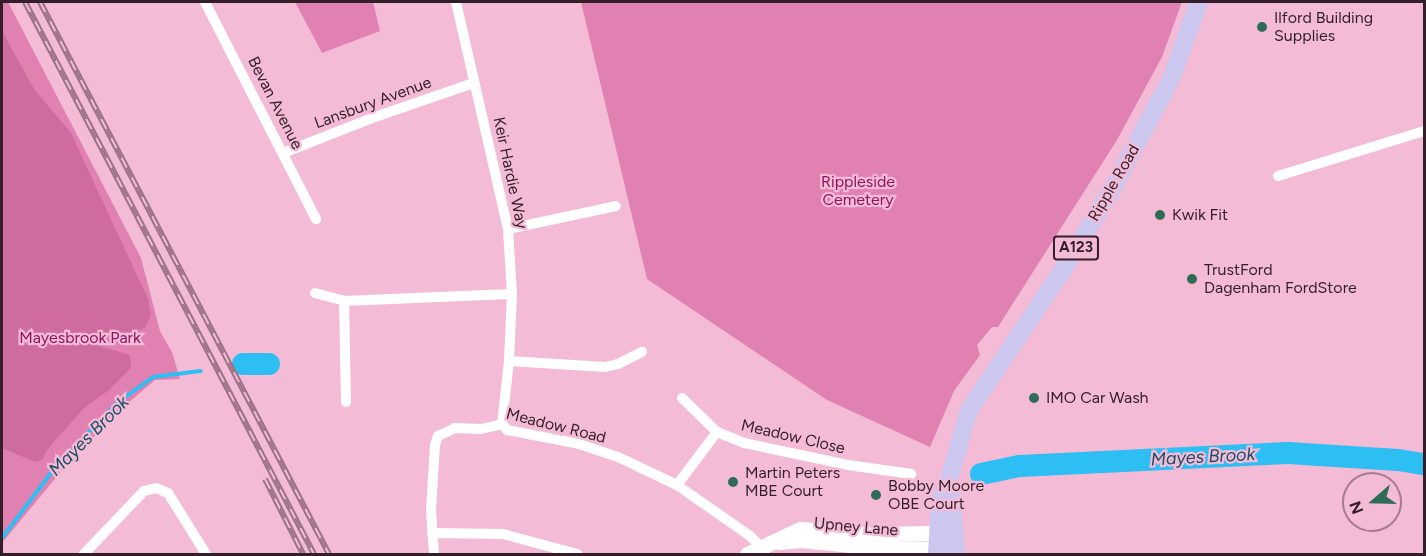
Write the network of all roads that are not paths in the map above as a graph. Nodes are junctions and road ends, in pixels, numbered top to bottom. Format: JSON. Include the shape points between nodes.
{"nodes":[{"id":1,"x":206,"y":2,"type":"edge"},
{"id":2,"x":456,"y":2,"type":"edge"},
{"id":3,"x":1199,"y":2,"type":"edge"},
{"id":4,"x":474,"y":83,"type":"junction"},
{"id":5,"x":1425,"y":131,"type":"edge"},
{"id":6,"x":283,"y":153,"type":"junction"},
{"id":7,"x":1278,"y":176,"type":"dead end"},
{"id":8,"x":616,"y":206,"type":"dead end"},
{"id":9,"x":316,"y":219,"type":"dead end"},
{"id":10,"x":508,"y":229,"type":"junction"},
{"id":11,"x":315,"y":293,"type":"dead end"},
{"id":12,"x":512,"y":294,"type":"junction"},
{"id":13,"x":344,"y":301,"type":"junction"},
{"id":14,"x":642,"y":352,"type":"dead end"},
{"id":15,"x":509,"y":361,"type":"junction"},
{"id":16,"x":682,"y":398,"type":"dead end"},
{"id":17,"x":346,"y":402,"type":"dead end"},
{"id":18,"x":502,"y":424,"type":"junction"},
{"id":19,"x":717,"y":432,"type":"junction"},
{"id":20,"x":911,"y":474,"type":"dead end"},
{"id":21,"x":677,"y":485,"type":"junction"},
{"id":22,"x":432,"y":533,"type":"junction"},
{"id":23,"x":945,"y":544,"type":"edge"},
{"id":24,"x":768,"y":547,"type":"edge"},
{"id":25,"x":84,"y":555,"type":"edge"},
{"id":26,"x":206,"y":555,"type":"edge"},
{"id":27,"x":434,"y":555,"type":"edge"},
{"id":28,"x":577,"y":555,"type":"edge"},
{"id":29,"x":747,"y":555,"type":"edge"}],
"edges":[{"from":1,"to":6,"type":"street","name":"Bevan Avenue"},
{"from":2,"to":4,"type":"street","name":"Keir Hardie Way"},
{"from":3,"to":23,"type":"main road","name":"Ripple Road","number":"A123","via":[[1171,79],[1114,186],[969,410],[948,483],[952,501]]},
{"from":4,"to":6,"type":"street","name":"Lansbury Avenue"},
{"from":4,"to":10,"type":"street","name":"Keir Hardie Way"},
{"from":5,"to":7,"type":"street"},
{"from":6,"to":9,"type":"street","name":"Bevan Avenue"},
{"from":8,"to":10,"type":"street"},
{"from":10,"to":12,"type":"street","name":"Keir Hardie Way"},
{"from":11,"to":13,"type":"street"},
{"from":12,"to":13,"type":"street"},
{"from":12,"to":15,"type":"street","name":"Keir Hardie Way"},
{"from":13,"to":17,"type":"street"},
{"from":14,"to":15,"type":"street","via":[[605,367]]},
{"from":15,"to":18,"type":"street","name":"Keir Hardie Way"},
{"from":16,"to":19,"type":"street","name":"Meadow Close"},
{"from":18,"to":21,"type":"street","name":"Meadow Road","via":[[507,430],[579,444],[618,457]]},
{"from":18,"to":22,"type":"street","name":"Meadow Road","via":[[482,429],[455,428],[438,436]]},
{"from":19,"to":20,"type":"street","name":"Meadow Close","via":[[744,443]]},
{"from":19,"to":21,"type":"street"},
{"from":21,"to":24,"type":"street","name":"Meadow Road"},
{"from":22,"to":27,"type":"street","name":"Meadow Road"},
{"from":22,"to":28,"type":"street","via":[[503,534]]},
{"from":23,"to":24,"type":"street","name":"Upney Lane","via":[[892,549],[801,540]]},
{"from":24,"to":29,"type":"street","name":"Upney Lane"},
{"from":25,"to":26,"type":"street","via":[[144,491],[156,488],[168,493]]}]}
